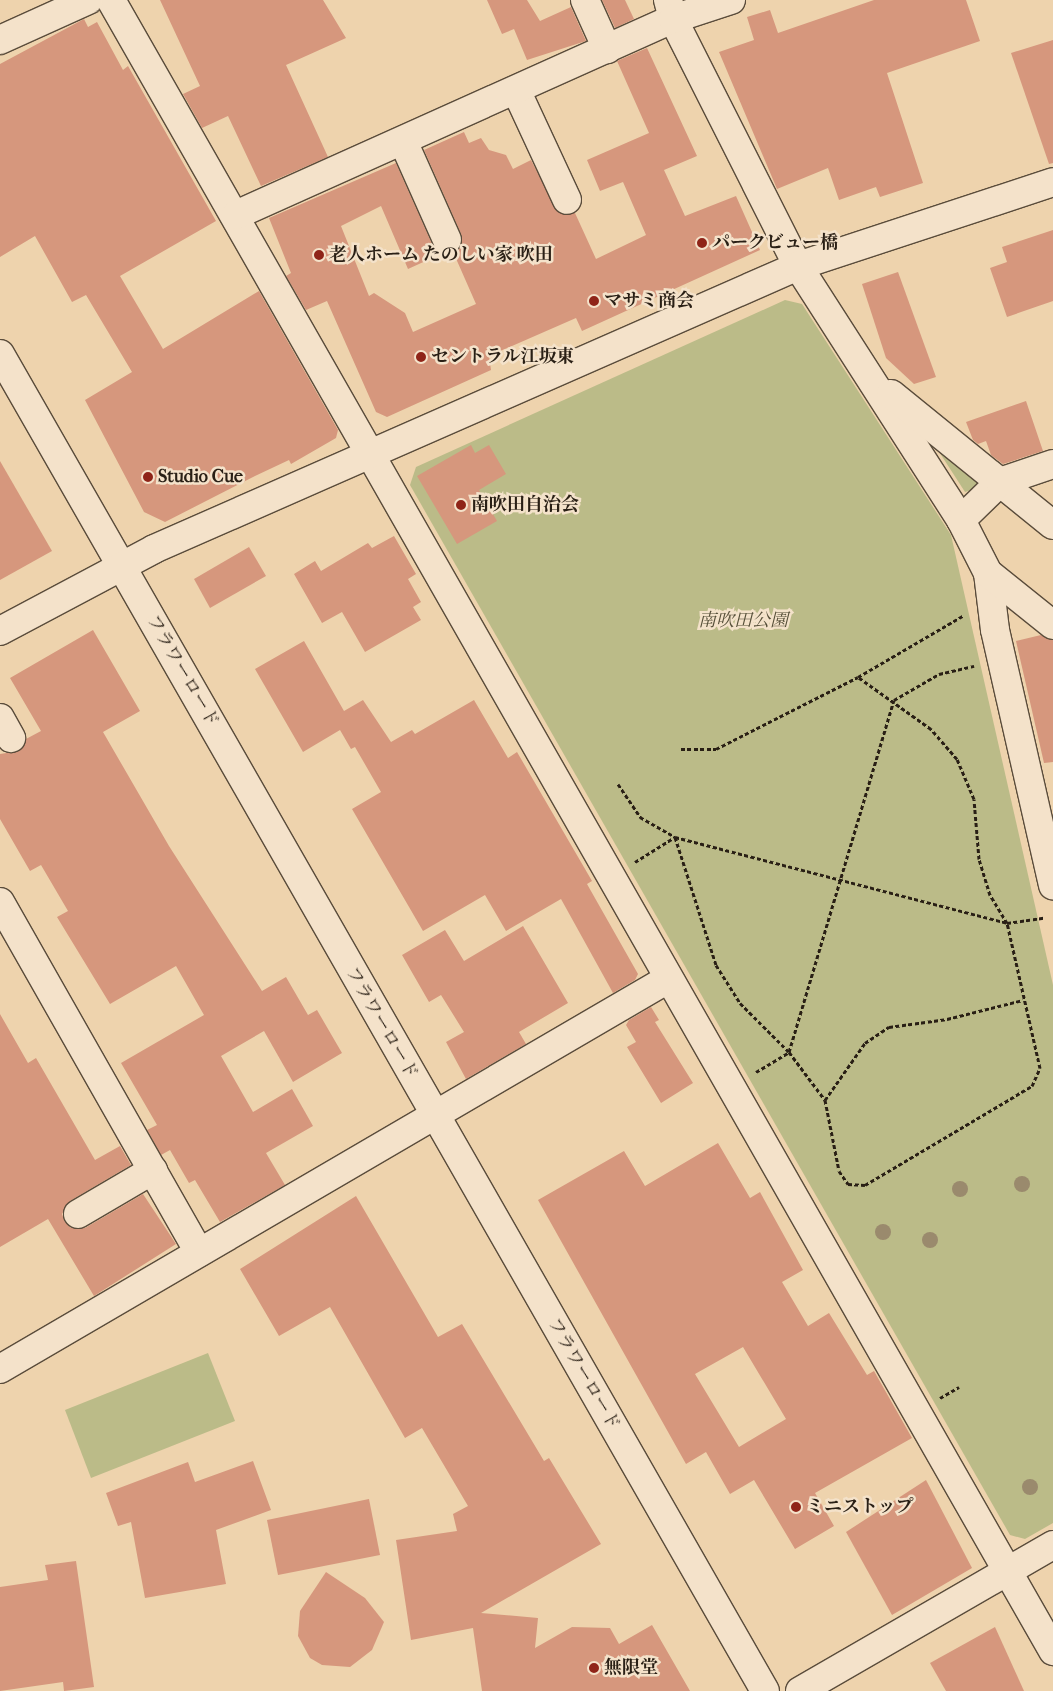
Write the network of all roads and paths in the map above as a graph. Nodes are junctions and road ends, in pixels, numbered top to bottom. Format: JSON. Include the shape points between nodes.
{"nodes":[{"id":1,"x":88,"y":0,"type":"edge"},
{"id":2,"x":111,"y":0,"type":"edge"},
{"id":3,"x":585,"y":0,"type":"edge"},
{"id":4,"x":731,"y":0,"type":"edge"},
{"id":5,"x":671,"y":9,"type":"edge"},
{"id":6,"x":1,"y":36,"type":"edge"},
{"id":7,"x":607,"y":49,"type":"junction"},
{"id":8,"x":516,"y":90,"type":"junction"},
{"id":9,"x":403,"y":141,"type":"junction"},
{"id":10,"x":1053,"y":182,"type":"edge"},
{"id":11,"x":567,"y":200,"type":"dead end"},
{"id":12,"x":236,"y":215,"type":"junction"},
{"id":13,"x":447,"y":240,"type":"dead end"},
{"id":14,"x":798,"y":266,"type":"junction"},
{"id":15,"x":0,"y":354,"type":"edge"},
{"id":16,"x":874,"y":380,"type":"junction"},
{"id":17,"x":368,"y":455,"type":"junction"},
{"id":18,"x":1053,"y":464,"type":"edge"},
{"id":19,"x":1000,"y":482,"type":"junction"},
{"id":20,"x":961,"y":520,"type":"junction"},
{"id":21,"x":1053,"y":525,"type":"edge"},
{"id":22,"x":122,"y":564,"type":"junction"},
{"id":23,"x":988,"y":572,"type":"junction"},
{"id":24,"x":973,"y":609,"type":"dead end"},
{"id":25,"x":1053,"y":625,"type":"edge"},
{"id":26,"x":0,"y":631,"type":"edge"},
{"id":27,"x":985,"y":663,"type":"dead end"},
{"id":28,"x":858,"y":677,"type":"junction"},
{"id":29,"x":894,"y":700,"type":"junction"},
{"id":30,"x":681,"y":749,"type":"dead end"},
{"id":31,"x":618,"y":784,"type":"dead end"},
{"id":32,"x":675,"y":838,"type":"junction"},
{"id":33,"x":630,"y":865,"type":"dead end"},
{"id":34,"x":841,"y":880,"type":"junction"},
{"id":35,"x":1053,"y":886,"type":"edge"},
{"id":36,"x":0,"y":902,"type":"edge"},
{"id":37,"x":1044,"y":918,"type":"dead end"},
{"id":38,"x":1007,"y":923,"type":"junction"},
{"id":39,"x":668,"y":978,"type":"junction"},
{"id":40,"x":1023,"y":1000,"type":"junction"},
{"id":41,"x":789,"y":1052,"type":"junction"},
{"id":42,"x":750,"y":1075,"type":"dead end"},
{"id":43,"x":825,"y":1100,"type":"junction"},
{"id":44,"x":434,"y":1118,"type":"junction"},
{"id":45,"x":154,"y":1170,"type":"junction"},
{"id":46,"x":78,"y":1214,"type":"dead end"},
{"id":47,"x":199,"y":1253,"type":"junction"},
{"id":48,"x":0,"y":1368,"type":"edge"},
{"id":49,"x":959,"y":1387,"type":"dead end"},
{"id":50,"x":936,"y":1400,"type":"dead end"},
{"id":51,"x":1053,"y":1545,"type":"edge"},
{"id":52,"x":1008,"y":1571,"type":"junction"},
{"id":53,"x":1053,"y":1651,"type":"edge"},
{"id":54,"x":765,"y":1691,"type":"edge"},
{"id":55,"x":800,"y":1691,"type":"edge"}],
"edges":[{"from":1,"to":6,"type":"street"},
{"from":2,"to":12,"type":"street"},
{"from":3,"to":7,"type":"street"},
{"from":4,"to":5,"type":"street"},
{"from":5,"to":7,"type":"street"},
{"from":5,"to":14,"type":"street"},
{"from":7,"to":8,"type":"street"},
{"from":8,"to":9,"type":"street"},
{"from":8,"to":11,"type":"street"},
{"from":9,"to":12,"type":"street"},
{"from":9,"to":13,"type":"street"},
{"from":10,"to":14,"type":"street"},
{"from":12,"to":17,"type":"street"},
{"from":14,"to":16,"type":"street"},
{"from":14,"to":17,"type":"street"},
{"from":15,"to":22,"type":"street","name":"フラワーロード"},
{"from":16,"to":19,"type":"street"},
{"from":16,"to":20,"type":"street"},
{"from":17,"to":22,"type":"street"},
{"from":17,"to":39,"type":"street"},
{"from":18,"to":19,"type":"street"},
{"from":19,"to":20,"type":"street"},
{"from":19,"to":21,"type":"street"},
{"from":20,"to":23,"type":"street"},
{"from":22,"to":26,"type":"street"},
{"from":22,"to":44,"type":"street","name":"フラワーロード"},
{"from":23,"to":25,"type":"street"},
{"from":23,"to":35,"type":"street","via":[[995,630]]},
{"from":24,"to":28,"type":"path"},
{"from":27,"to":29,"type":"path","via":[[939,674]]},
{"from":28,"to":29,"type":"path"},
{"from":28,"to":30,"type":"path","via":[[716,749]]},
{"from":29,"to":34,"type":"path"},
{"from":29,"to":38,"type":"path","via":[[932,729],[957,759],[974,799],[979,859],[990,895]]},
{"from":31,"to":32,"type":"path","via":[[640,817]]},
{"from":32,"to":33,"type":"path"},
{"from":32,"to":34,"type":"path"},
{"from":32,"to":41,"type":"path","via":[[716,965],[740,1003]]},
{"from":34,"to":38,"type":"path"},
{"from":34,"to":41,"type":"path"},
{"from":36,"to":45,"type":"street"},
{"from":37,"to":38,"type":"path"},
{"from":38,"to":40,"type":"path"},
{"from":39,"to":44,"type":"street"},
{"from":39,"to":52,"type":"street"},
{"from":40,"to":43,"type":"path","via":[[947,1019],[889,1027],[865,1043]]},
{"from":40,"to":43,"type":"path","via":[[1040,1068],[1032,1086],[865,1185],[848,1184],[840,1171]]},
{"from":41,"to":42,"type":"path"},
{"from":41,"to":43,"type":"path"},
{"from":44,"to":47,"type":"street"},
{"from":44,"to":54,"type":"street","name":"フラワーロード"},
{"from":45,"to":46,"type":"street"},
{"from":45,"to":47,"type":"street"},
{"from":47,"to":48,"type":"street"},
{"from":49,"to":50,"type":"path"},
{"from":51,"to":52,"type":"street"},
{"from":52,"to":53,"type":"street"},
{"from":52,"to":55,"type":"street"}]}
